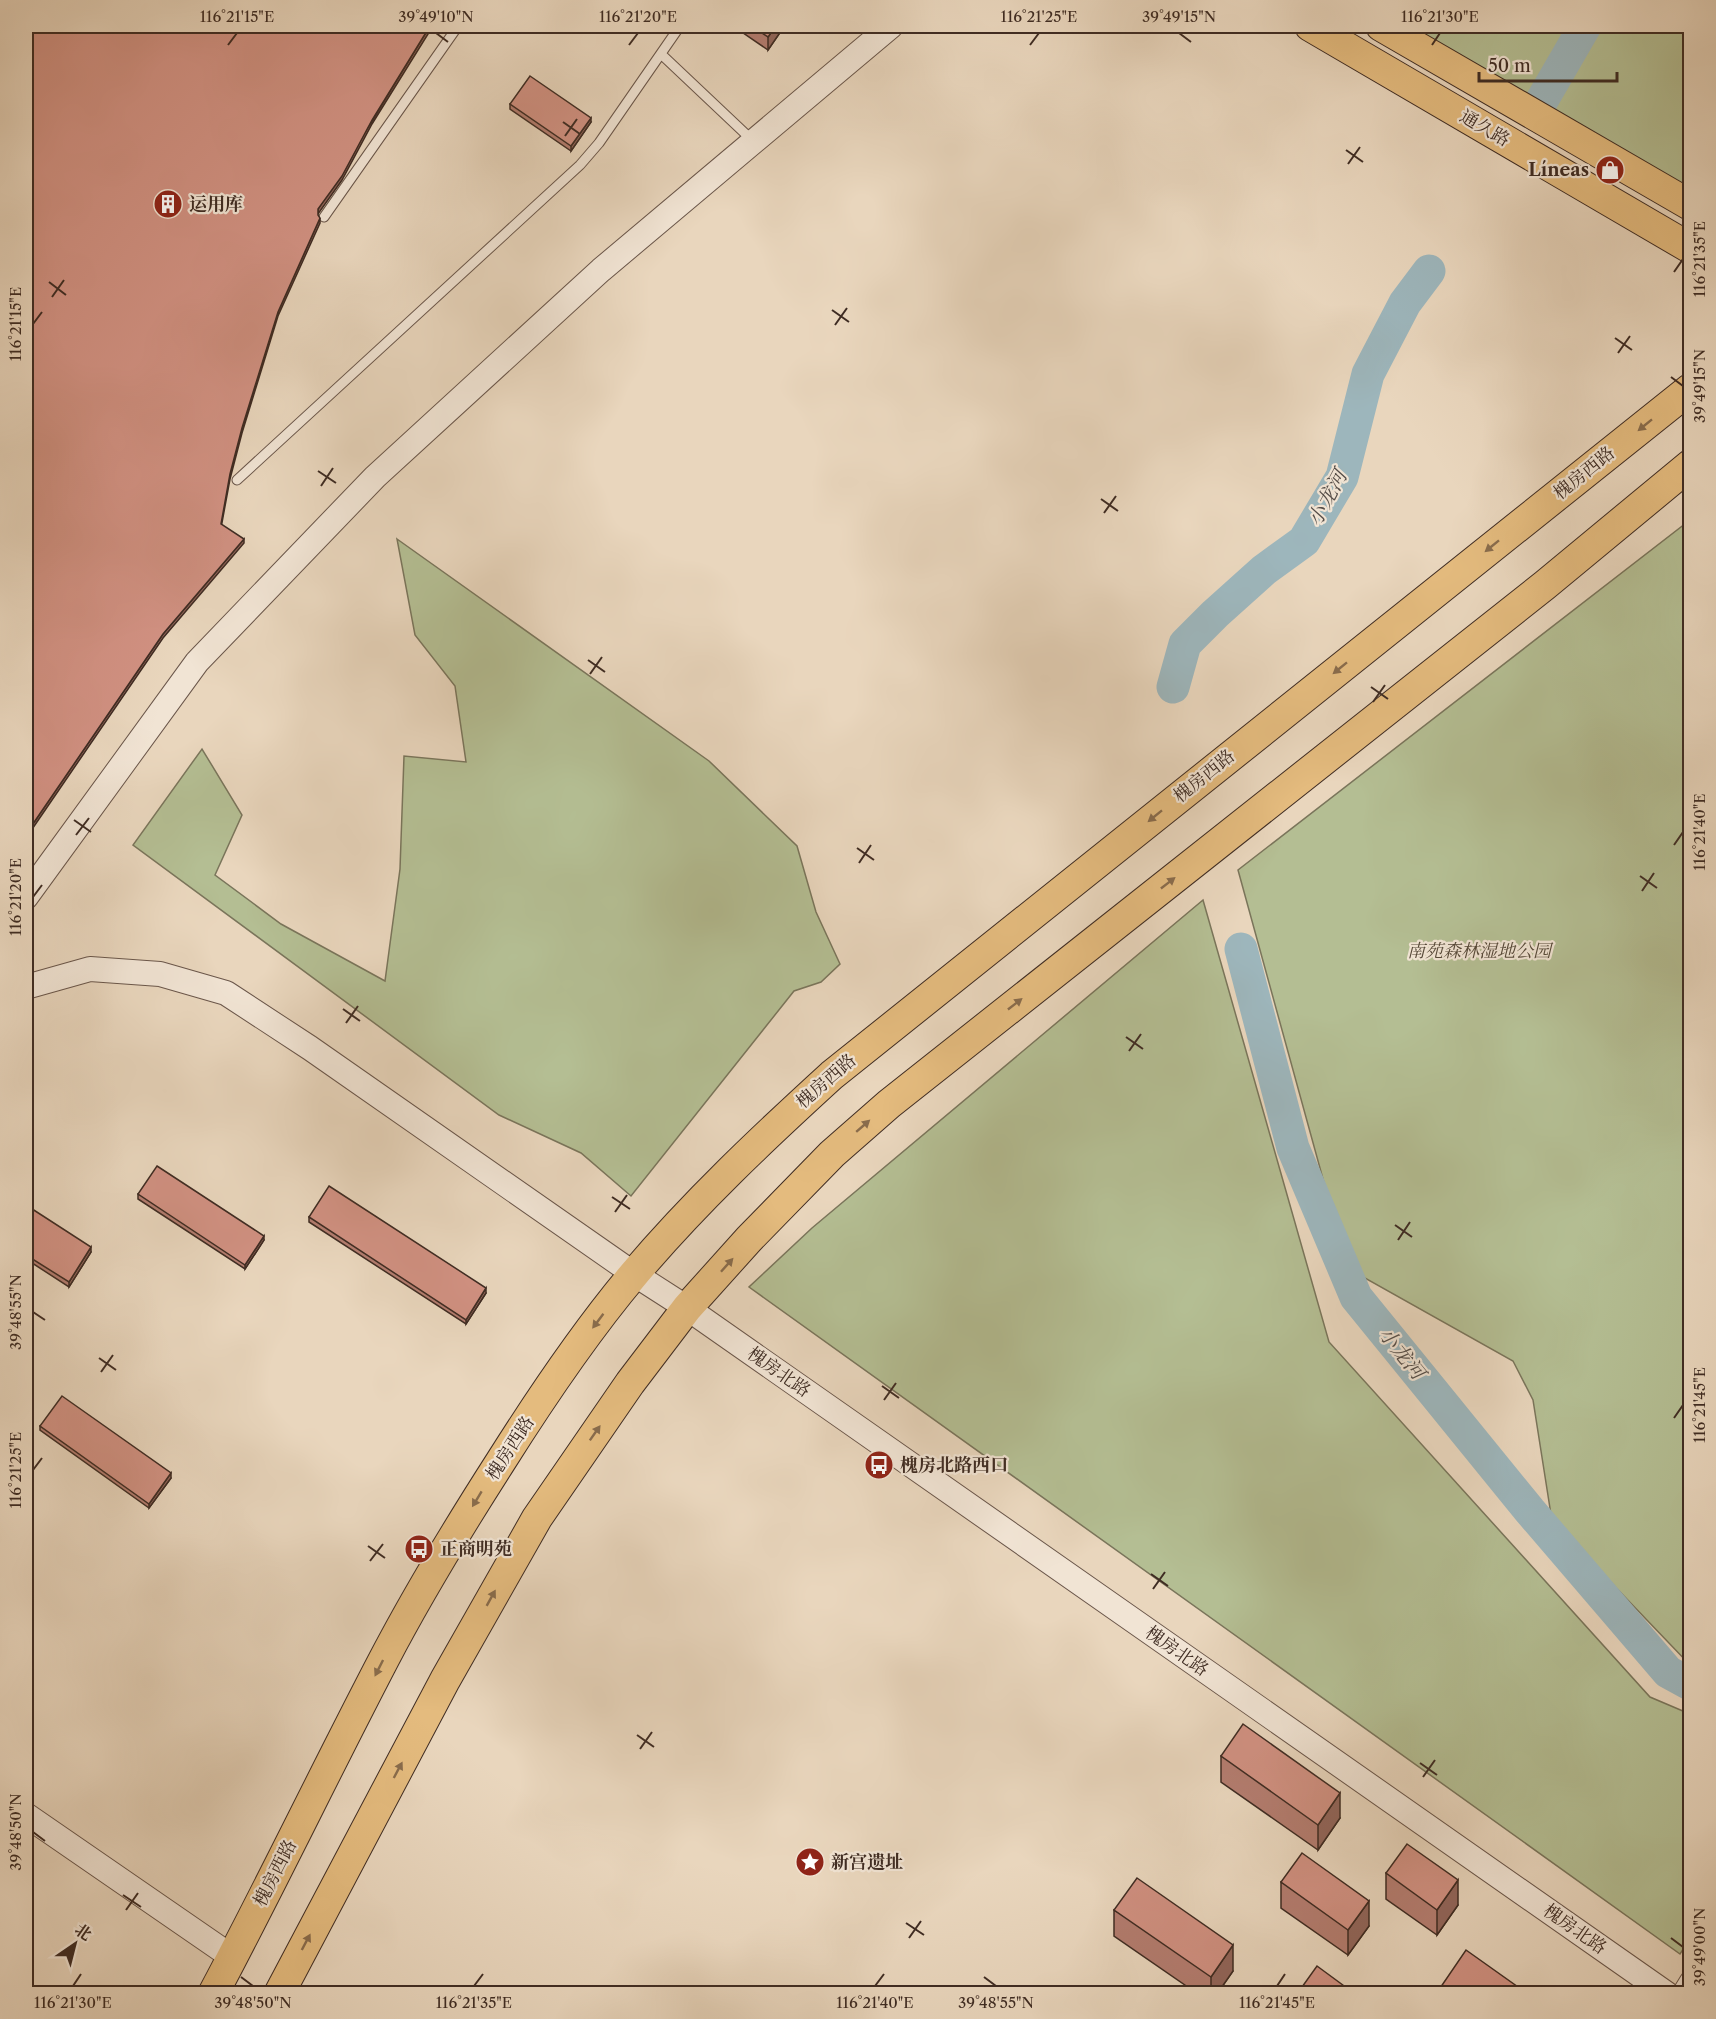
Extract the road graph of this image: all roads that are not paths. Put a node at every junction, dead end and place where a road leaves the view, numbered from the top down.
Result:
1 (458, 26) edge
2 (680, 26) edge
3 (891, 26) edge
4 (1310, 26) edge
5 (1381, 26) edge
6 (661, 54) junction
7 (754, 141) junction
8 (1690, 205) edge
9 (324, 217) dead end
10 (1690, 248) edge
11 (1690, 388) edge
12 (1690, 465) edge
13 (237, 480) dead end
14 (26, 897) edge
15 (26, 987) edge
16 (634, 1274) junction
17 (687, 1308) junction
18 (26, 1815) edge
19 (232, 1957) junction
20 (1690, 1981) edge
21 (1651, 1989) edge
22 (284, 1992) edge
23 (213, 1994) edge
24 (1682, 1994) edge

1 - 9 lane
2 - 6 lane
3 - 7 street
4 - 10 main road, 通久路
5 - 8 main road, 通久路
6 - 7 lane
6 - 13 lane
7 - 14 street
11 -> 16 main road, 槐房西路
17 -> 12 main road
15 - 16 street, 槐房北路
16 - 17 street, 槐房北路
16 -> 19 main road, 槐房西路
17 - 21 street, 槐房北路
22 -> 17 main road
18 - 19 street
19 - 23 main road, 槐房西路
20 - 24 street

